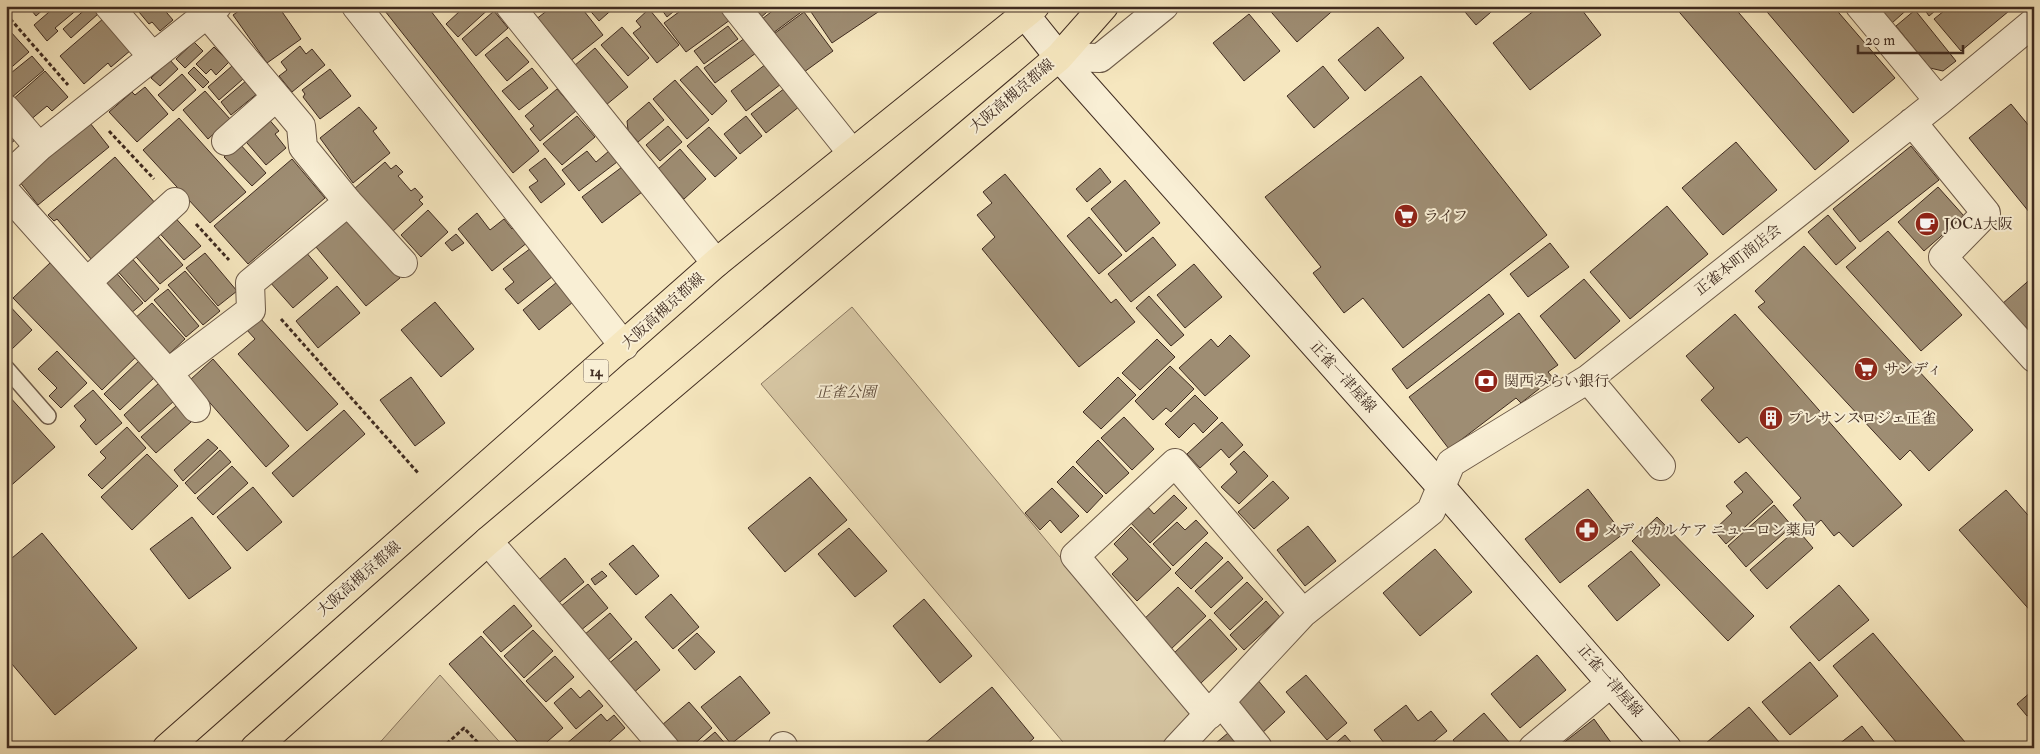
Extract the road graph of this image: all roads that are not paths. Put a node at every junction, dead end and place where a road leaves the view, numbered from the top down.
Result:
1 (109, 6) edge
2 (356, 6) edge
3 (735, 6) edge
4 (1104, 6) edge
5 (1164, 6) edge
6 (1860, 6) edge
7 (1025, 9) edge
8 (212, 10) edge
9 (521, 10) edge
10 (2034, 22) edge
11 (152, 56) junction
12 (1058, 57) junction
13 (275, 98) junction
14 (1939, 101) junction
15 (6, 109) edge
16 (1912, 122) junction
17 (226, 141) dead end
18 (39, 147) junction
19 (852, 154) junction
20 (6, 178) edge
21 (6, 192) edge
22 (175, 202) dead end
23 (348, 202) junction
24 (403, 263) dead end
25 (716, 263) junction
26 (87, 282) junction
27 (624, 346) junction
28 (2034, 358) edge
29 (6, 368) edge
30 (168, 373) junction
31 (1588, 379) junction
32 (196, 408) dead end
33 (48, 416) dead end
34 (1661, 466) dead end
35 (1442, 488) junction
36 (488, 541) junction
37 (1303, 613) junction
38 (1611, 683) junction
39 (1215, 708) junction
40 (166, 745) edge
41 (260, 746) edge
42 (665, 748) edge
43 (1177, 748) edge
44 (1258, 748) edge
45 (1533, 748) edge
46 (1668, 748) edge

1 - 11 street
2 - 27 street
3 - 19 street
4 - 12 main road, 大阪高槻京都線
5 - 12 street
6 - 14 street
7 - 12 street, 正雀一津屋線
7 - 19 main road, 大阪高槻京都線 / 14
8 - 11 street
8 - 13 street
9 - 25 street
10 - 14 street, 正雀本町商店会
11 - 18 street
12 - 35 street, 正雀一津屋線
12 - 36 main road, 大阪高槻京都線
13 - 17 street
13 - 23 street
14 - 16 street, 正雀本町商店会
15 - 18 street
16 - 28 street
16 - 31 street, 正雀本町商店会
18 - 20 street
19 - 25 main road, 大阪高槻京都線 / 14
21 - 26 street
22 - 26 street
23 - 24 street
23 - 30 street
25 - 27 main road, 大阪高槻京都線 / 14
26 - 30 street
27 - 40 main road, 大阪高槻京都線 / 14
29 - 33 lane
30 - 32 street
31 - 34 street
31 - 35 street, 正雀本町商店会
35 - 37 street, 正雀本町商店会
35 - 38 street, 正雀一津屋線
36 - 41 main road, 大阪高槻京都線
36 - 42 street
37 - 39 street, 正雀本町商店会
37 - 39 street
38 - 45 street
38 - 46 street, 正雀一津屋線
39 - 43 street, 正雀本町商店会
39 - 44 street

